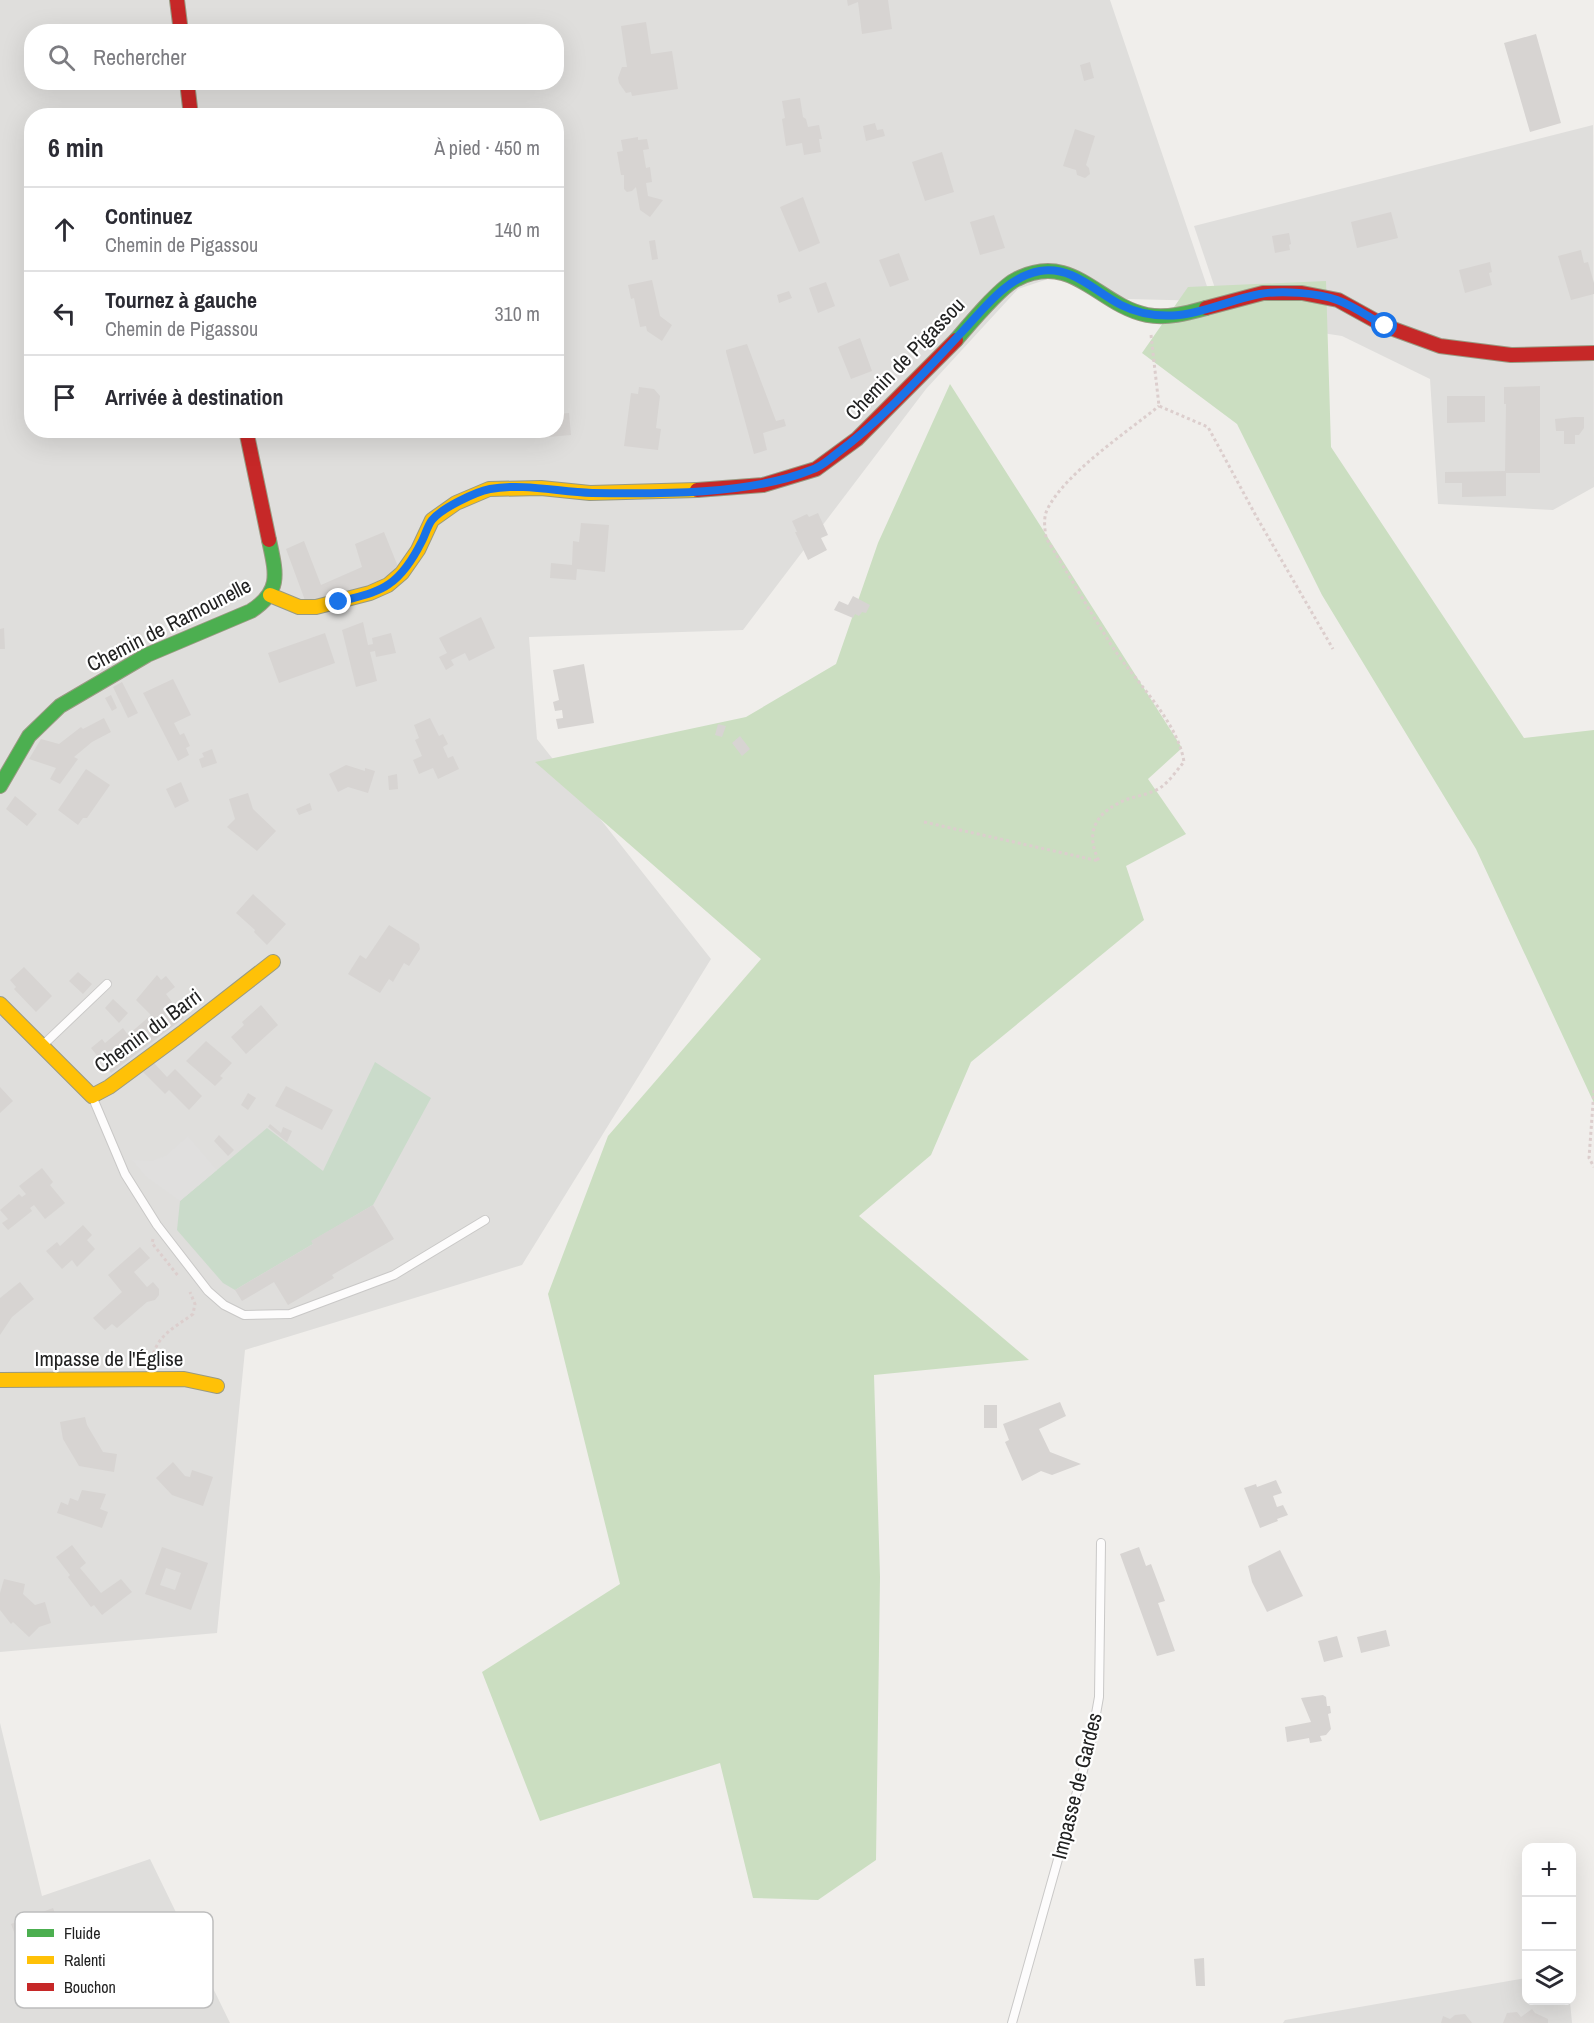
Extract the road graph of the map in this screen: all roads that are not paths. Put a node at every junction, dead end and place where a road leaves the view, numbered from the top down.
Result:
1 (177, 0) edge
2 (180, 24) edge
3 (188, 90) edge
4 (190, 108) edge
5 (1594, 353) edge
6 (248, 438) edge
7 (270, 595) junction
8 (0, 786) edge
9 (273, 962) dead end
10 (107, 984) dead end
11 (0, 1004) edge
12 (41, 1047) junction
13 (92, 1096) junction
14 (485, 1220) dead end
15 (0, 1380) edge
16 (217, 1386) dead end
17 (1101, 1543) dead end
18 (1012, 2023) edge

1 - 2 street
3 - 4 street
5 - 7 street, Chemin de Pigassou
6 - 7 street, Chemin de Ramounelle
7 - 8 street, Chemin de Ramounelle
9 - 13 street, Chemin du Barri
10 - 12 lane
11 - 12 street, Chemin du Barri
12 - 13 street, Chemin du Barri
13 - 14 lane
15 - 16 street, Impasse de l'Église
17 - 18 lane, Impasse de Gardes

